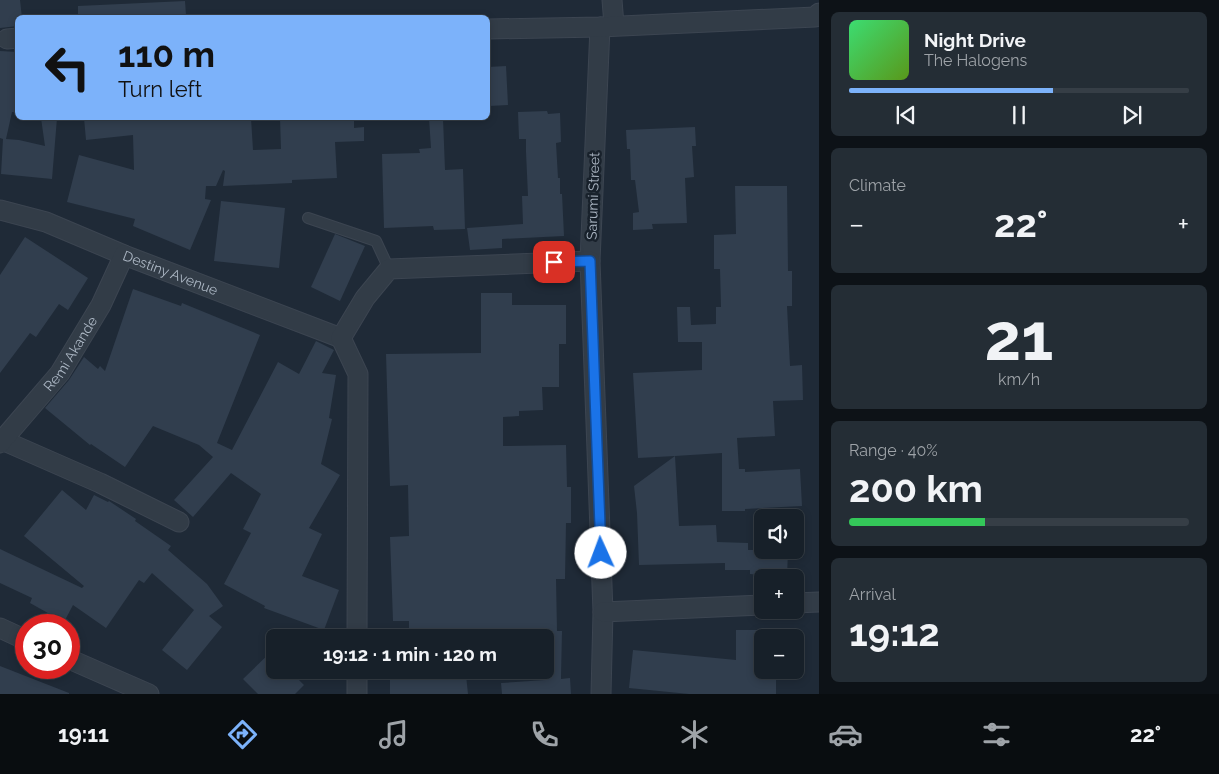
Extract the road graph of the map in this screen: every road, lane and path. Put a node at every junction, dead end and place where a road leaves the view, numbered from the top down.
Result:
1 (612, 0) edge
2 (819, 13) edge
3 (607, 26) junction
4 (490, 29) edge
5 (0, 210) edge
6 (308, 218) dead end
7 (124, 255) junction
8 (590, 261) junction
9 (389, 269) junction
10 (341, 338) junction
11 (1, 441) edge
12 (179, 522) dead end
13 (819, 602) edge
14 (804, 603) edge
15 (754, 605) edge
16 (603, 612) junction
17 (0, 628) edge
18 (357, 629) edge
19 (15, 635) edge
20 (80, 664) edge
21 (357, 679) edge
22 (149, 694) edge
23 (357, 694) edge
24 (601, 694) edge

1 - 3 street, Sarumi Street
2 - 3 street
3 - 4 street
3 - 8 street, Sarumi Street
5 - 7 street, Destiny Avenue
6 - 9 lane
7 - 10 street, Destiny Avenue
7 - 11 street, Remi Akande
8 - 9 street
8 - 16 street, Sarumi Street
9 - 10 street
10 - 18 street
11 - 12 street
13 - 14 street
15 - 16 street
16 - 24 street, Sarumi Street
17 - 19 street
20 - 22 street
21 - 23 street

